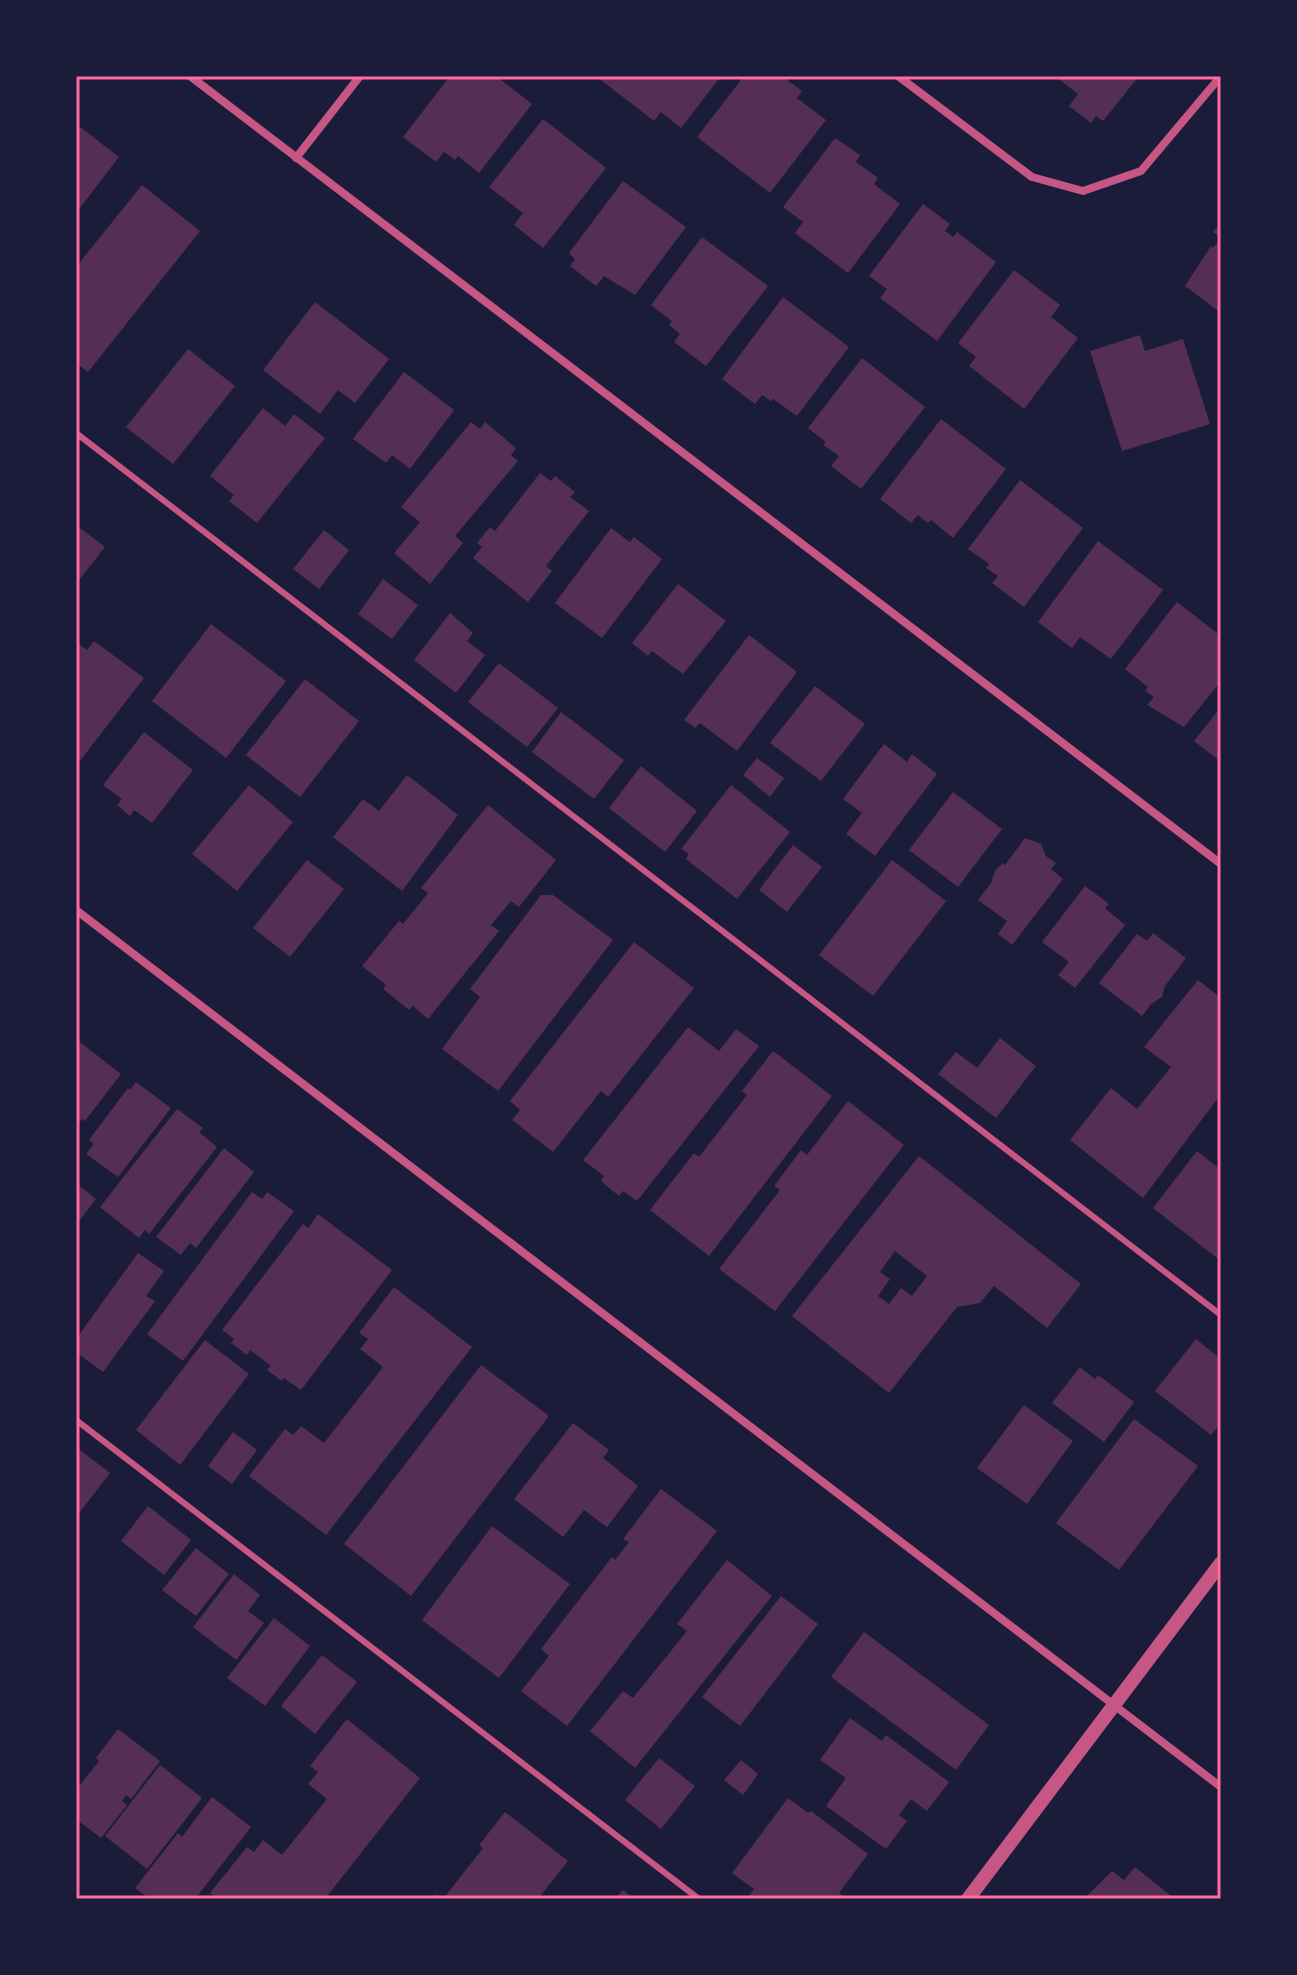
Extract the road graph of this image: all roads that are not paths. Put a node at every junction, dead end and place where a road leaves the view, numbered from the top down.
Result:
1 (190, 76) edge
2 (360, 76) edge
3 (898, 76) edge
4 (1221, 76) edge
5 (296, 158) junction
6 (76, 433) edge
7 (1221, 864) edge
8 (76, 910) edge
9 (1221, 1315) edge
10 (76, 1420) edge
11 (1221, 1563) edge
12 (1113, 1704) junction
13 (1221, 1787) edge
14 (699, 1899) edge
15 (968, 1899) edge

1 - 5 street
2 - 5 street
3 - 4 street
5 - 7 street
6 - 9 lane
8 - 12 street
10 - 14 lane
11 - 12 street
12 - 13 street
12 - 15 street

